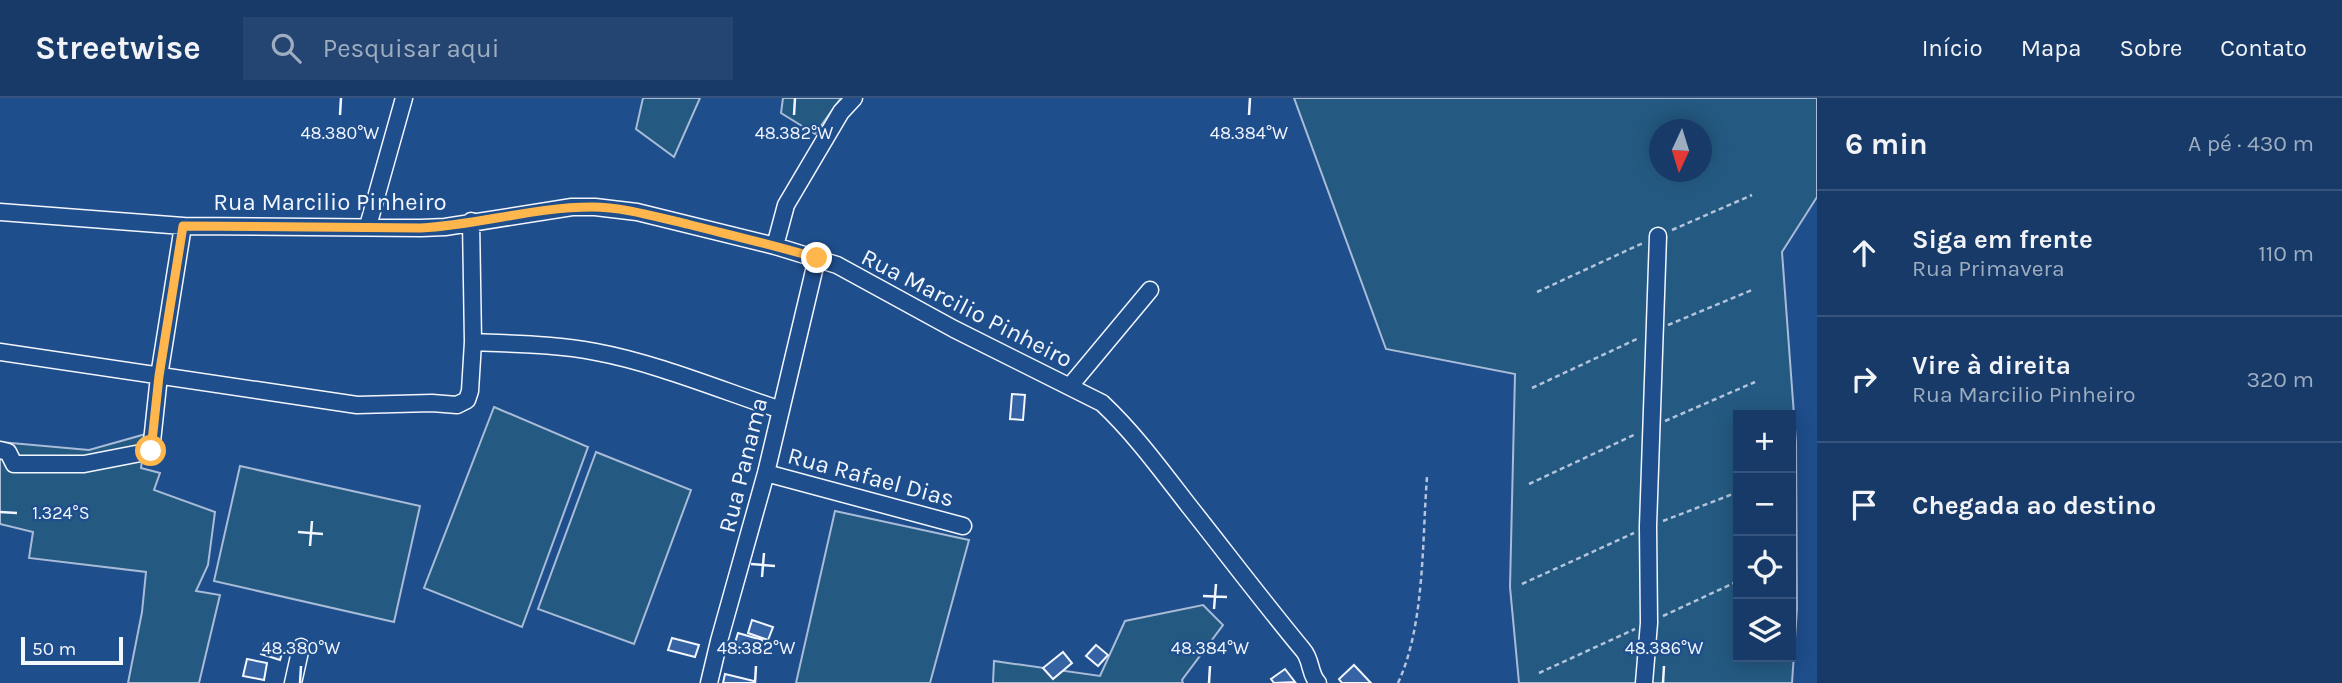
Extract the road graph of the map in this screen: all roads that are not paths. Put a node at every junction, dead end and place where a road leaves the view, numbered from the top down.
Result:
1 (404, 98) edge
2 (855, 98) edge
3 (0, 212) edge
4 (471, 221) junction
5 (183, 226) junction
6 (368, 226) junction
7 (1658, 236) dead end
8 (775, 246) junction
9 (817, 258) junction
10 (1150, 290) dead end
11 (473, 341) junction
12 (0, 352) edge
13 (159, 376) junction
14 (1070, 386) junction
15 (781, 410) junction
16 (0, 450) edge
17 (766, 473) junction
18 (963, 526) dead end
19 (301, 647) dead end
20 (1312, 681) edge
21 (293, 683) edge
22 (709, 683) edge
23 (1644, 683) edge

1 - 6 street
2 - 8 street
3 - 5 street, Rua Marcilio Pinheiro
4 - 6 street, Rua Marcilio Pinheiro
4 - 8 street, Rua Marcilio Pinheiro
4 - 11 street
5 - 6 street, Rua Marcilio Pinheiro
5 - 13 street
7 - 23 street
8 - 9 street, Rua Marcilio Pinheiro
9 - 14 street, Rua Marcilio Pinheiro
9 - 15 street, Rua Panama
10 - 14 street
11 - 13 street
11 - 15 street
12 - 13 street
13 - 16 street
14 - 20 street, Rua Marcilio Pinheiro
15 - 17 street, Rua Panama
17 - 18 street, Rua Rafael Dias
17 - 22 street, Rua Panama
19 - 21 street

